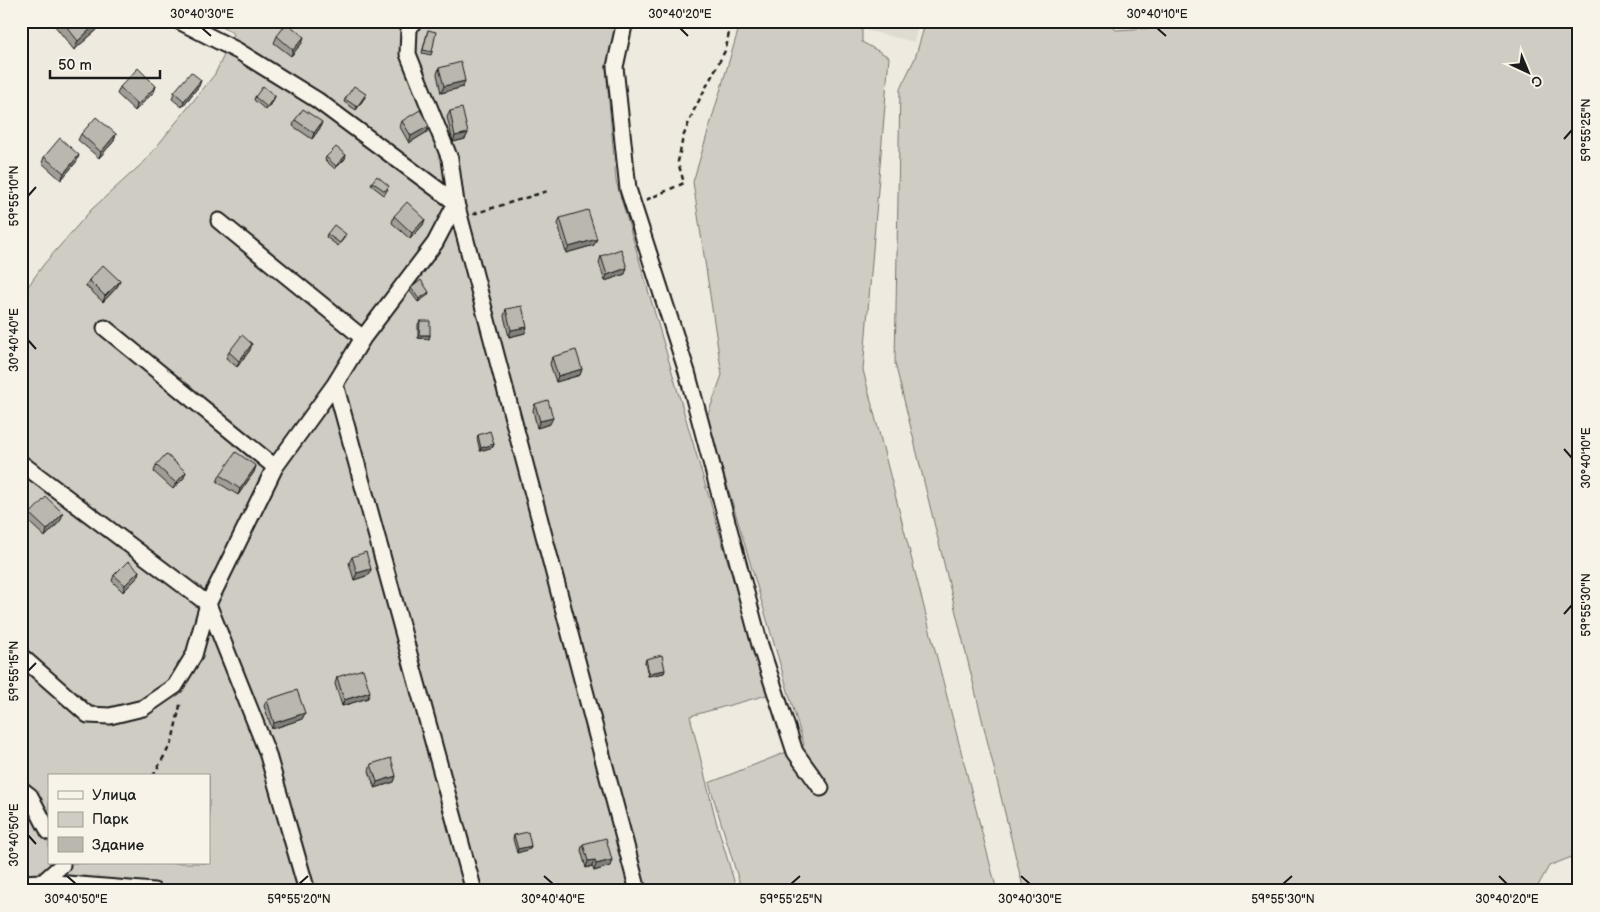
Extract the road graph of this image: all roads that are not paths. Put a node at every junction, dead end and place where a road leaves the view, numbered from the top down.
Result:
1 (180, 21) edge
2 (414, 21) edge
3 (625, 21) edge
4 (458, 210) junction
5 (219, 221) dead end
6 (105, 328) dead end
7 (363, 338) junction
8 (335, 384) junction
9 (21, 463) edge
10 (275, 467) junction
11 (208, 604) junction
12 (21, 656) edge
13 (820, 788) dead end
14 (21, 789) edge
15 (48, 830) edge
16 (62, 864) edge
17 (43, 882) junction
18 (21, 883) edge
19 (154, 891) edge
20 (307, 891) edge
21 (474, 891) edge
22 (638, 891) edge

1 - 4 street
2 - 4 street
3 - 13 street
4 - 7 street
4 - 22 street
5 - 7 street
6 - 10 street
7 - 8 street
8 - 10 street
8 - 21 street
9 - 11 street
10 - 11 street
11 - 12 street
11 - 20 street
14 - 15 street
16 - 17 street
17 - 18 street
17 - 19 street

